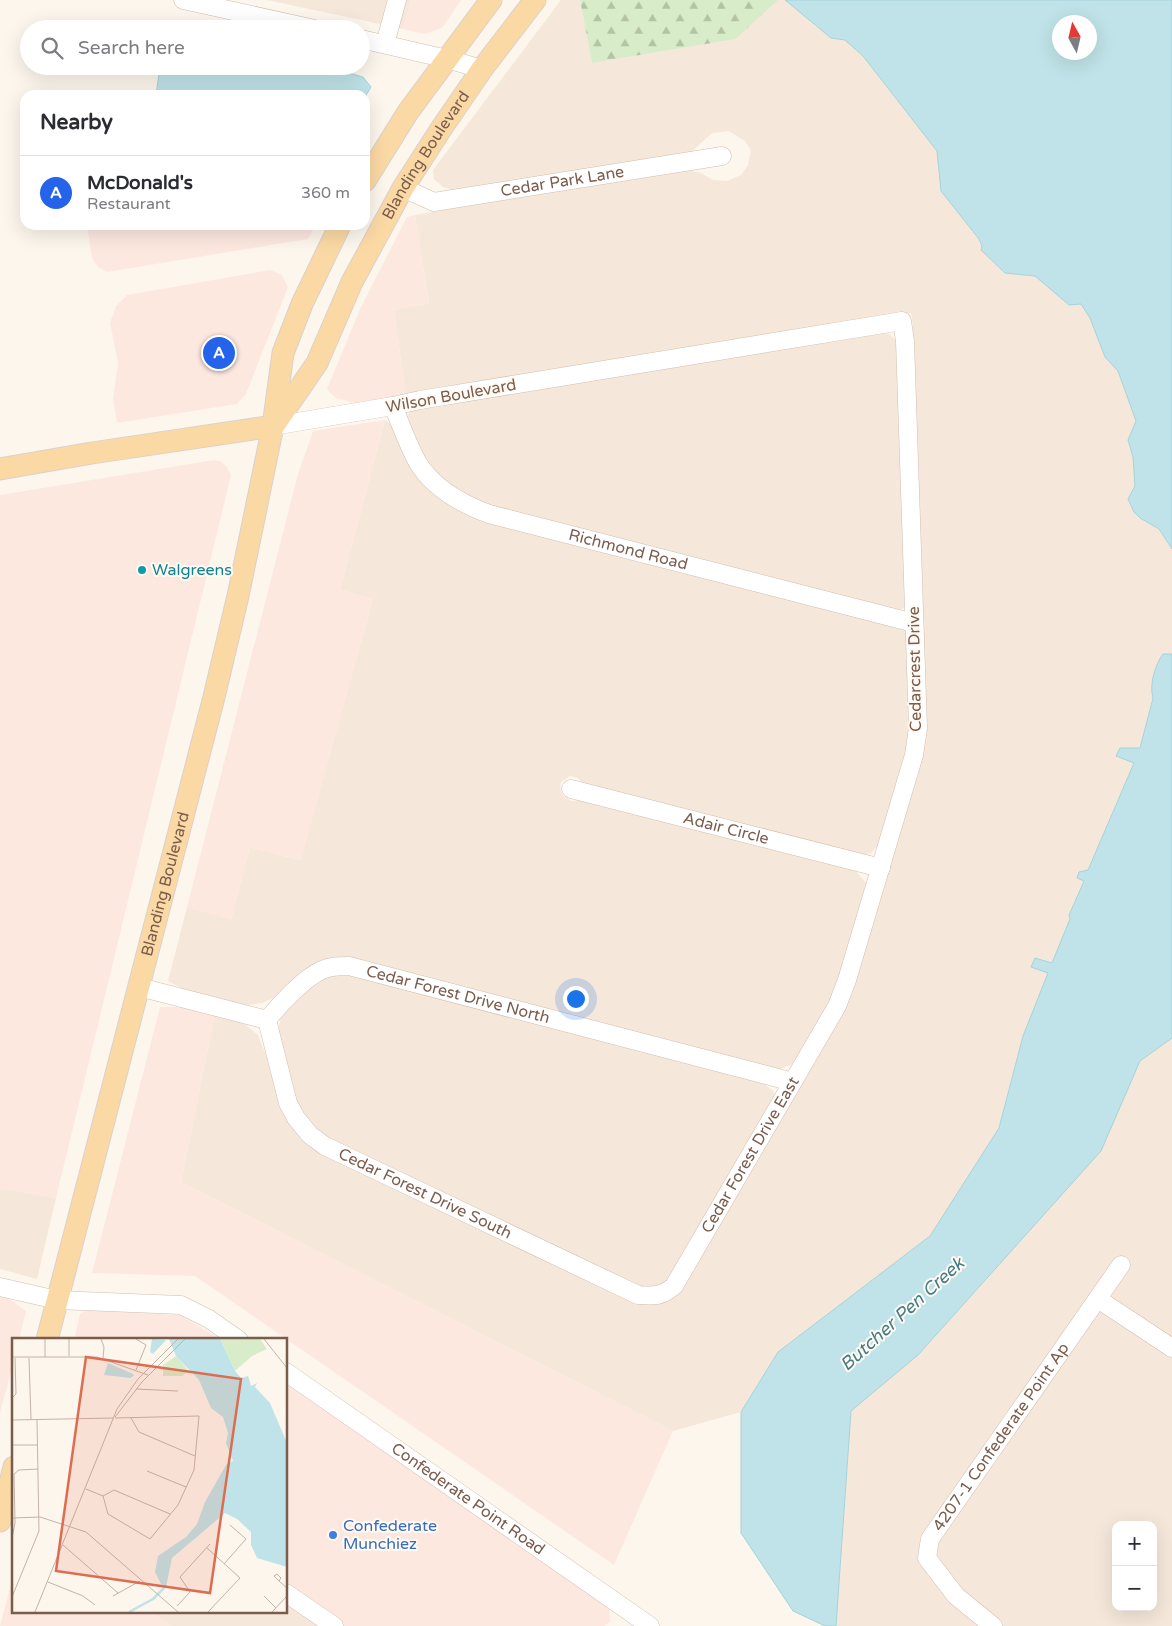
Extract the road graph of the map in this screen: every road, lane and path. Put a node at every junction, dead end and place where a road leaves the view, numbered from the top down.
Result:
1 (183, 0) edge
2 (397, 0) edge
3 (491, 0) edge
4 (535, 0) edge
5 (274, 20) edge
6 (370, 41) edge
7 (386, 44) junction
8 (447, 59) junction
9 (482, 69) junction
10 (722, 156) dead end
11 (370, 173) edge
12 (403, 188) junction
13 (338, 230) edge
14 (902, 321) joint
15 (393, 406) junction
16 (274, 426) junction
17 (0, 469) edge
18 (914, 623) junction
19 (571, 789) dead end
20 (881, 868) junction
21 (140, 987) junction
22 (837, 1006) joint
23 (267, 1020) junction
24 (793, 1082) junction
25 (1121, 1266) dead end
26 (0, 1287) edge
27 (655, 1296) joint
28 (1098, 1299) junction
29 (58, 1300) junction
30 (48, 1338) edge
31 (236, 1338) edge
32 (1172, 1348) edge
33 (288, 1373) edge
34 (12, 1475) edge
35 (0, 1521) edge
36 (288, 1594) edge
37 (636, 1623) edge
38 (334, 1626) edge
39 (993, 1626) edge

1 - 5 street
2 - 7 street
3 - 8 main road
4 - 9 main road, Blanding Boulevard
6 - 7 street
7 - 8 street
8 - 9 street
8 - 11 main road
9 - 12 main road, Blanding Boulevard
10 - 12 street, Cedar Park Lane
12 - 16 main road, Blanding Boulevard
13 - 16 main road, Blanding Boulevard
14 - 15 street, Wilson Boulevard
14 - 18 street, Cedarcrest Drive
15 - 16 street, Wilson Boulevard
15 - 18 street, Richmond Road
16 - 17 main road, Wilson Boulevard
16 - 21 main road, Blanding Boulevard
18 - 20 street, Cedarcrest Drive
19 - 20 street, Adair Circle
20 - 22 street, Cedarcrest Drive
21 - 23 street
21 - 29 main road, Blanding Boulevard
22 - 24 street, Cedar Forest Drive East
23 - 24 street, Cedar Forest Drive North
23 - 27 street, Cedar Forest Drive South
24 - 27 street, Cedar Forest Drive East
25 - 28 street, 4207-1 Confederate Point Ap
26 - 29 street
28 - 32 street
28 - 39 street, 4207-1 Confederate Point Ap
29 - 30 main road, Blanding Boulevard
29 - 31 street
33 - 37 street, Confederate Point Road
34 - 35 main road
36 - 38 street

